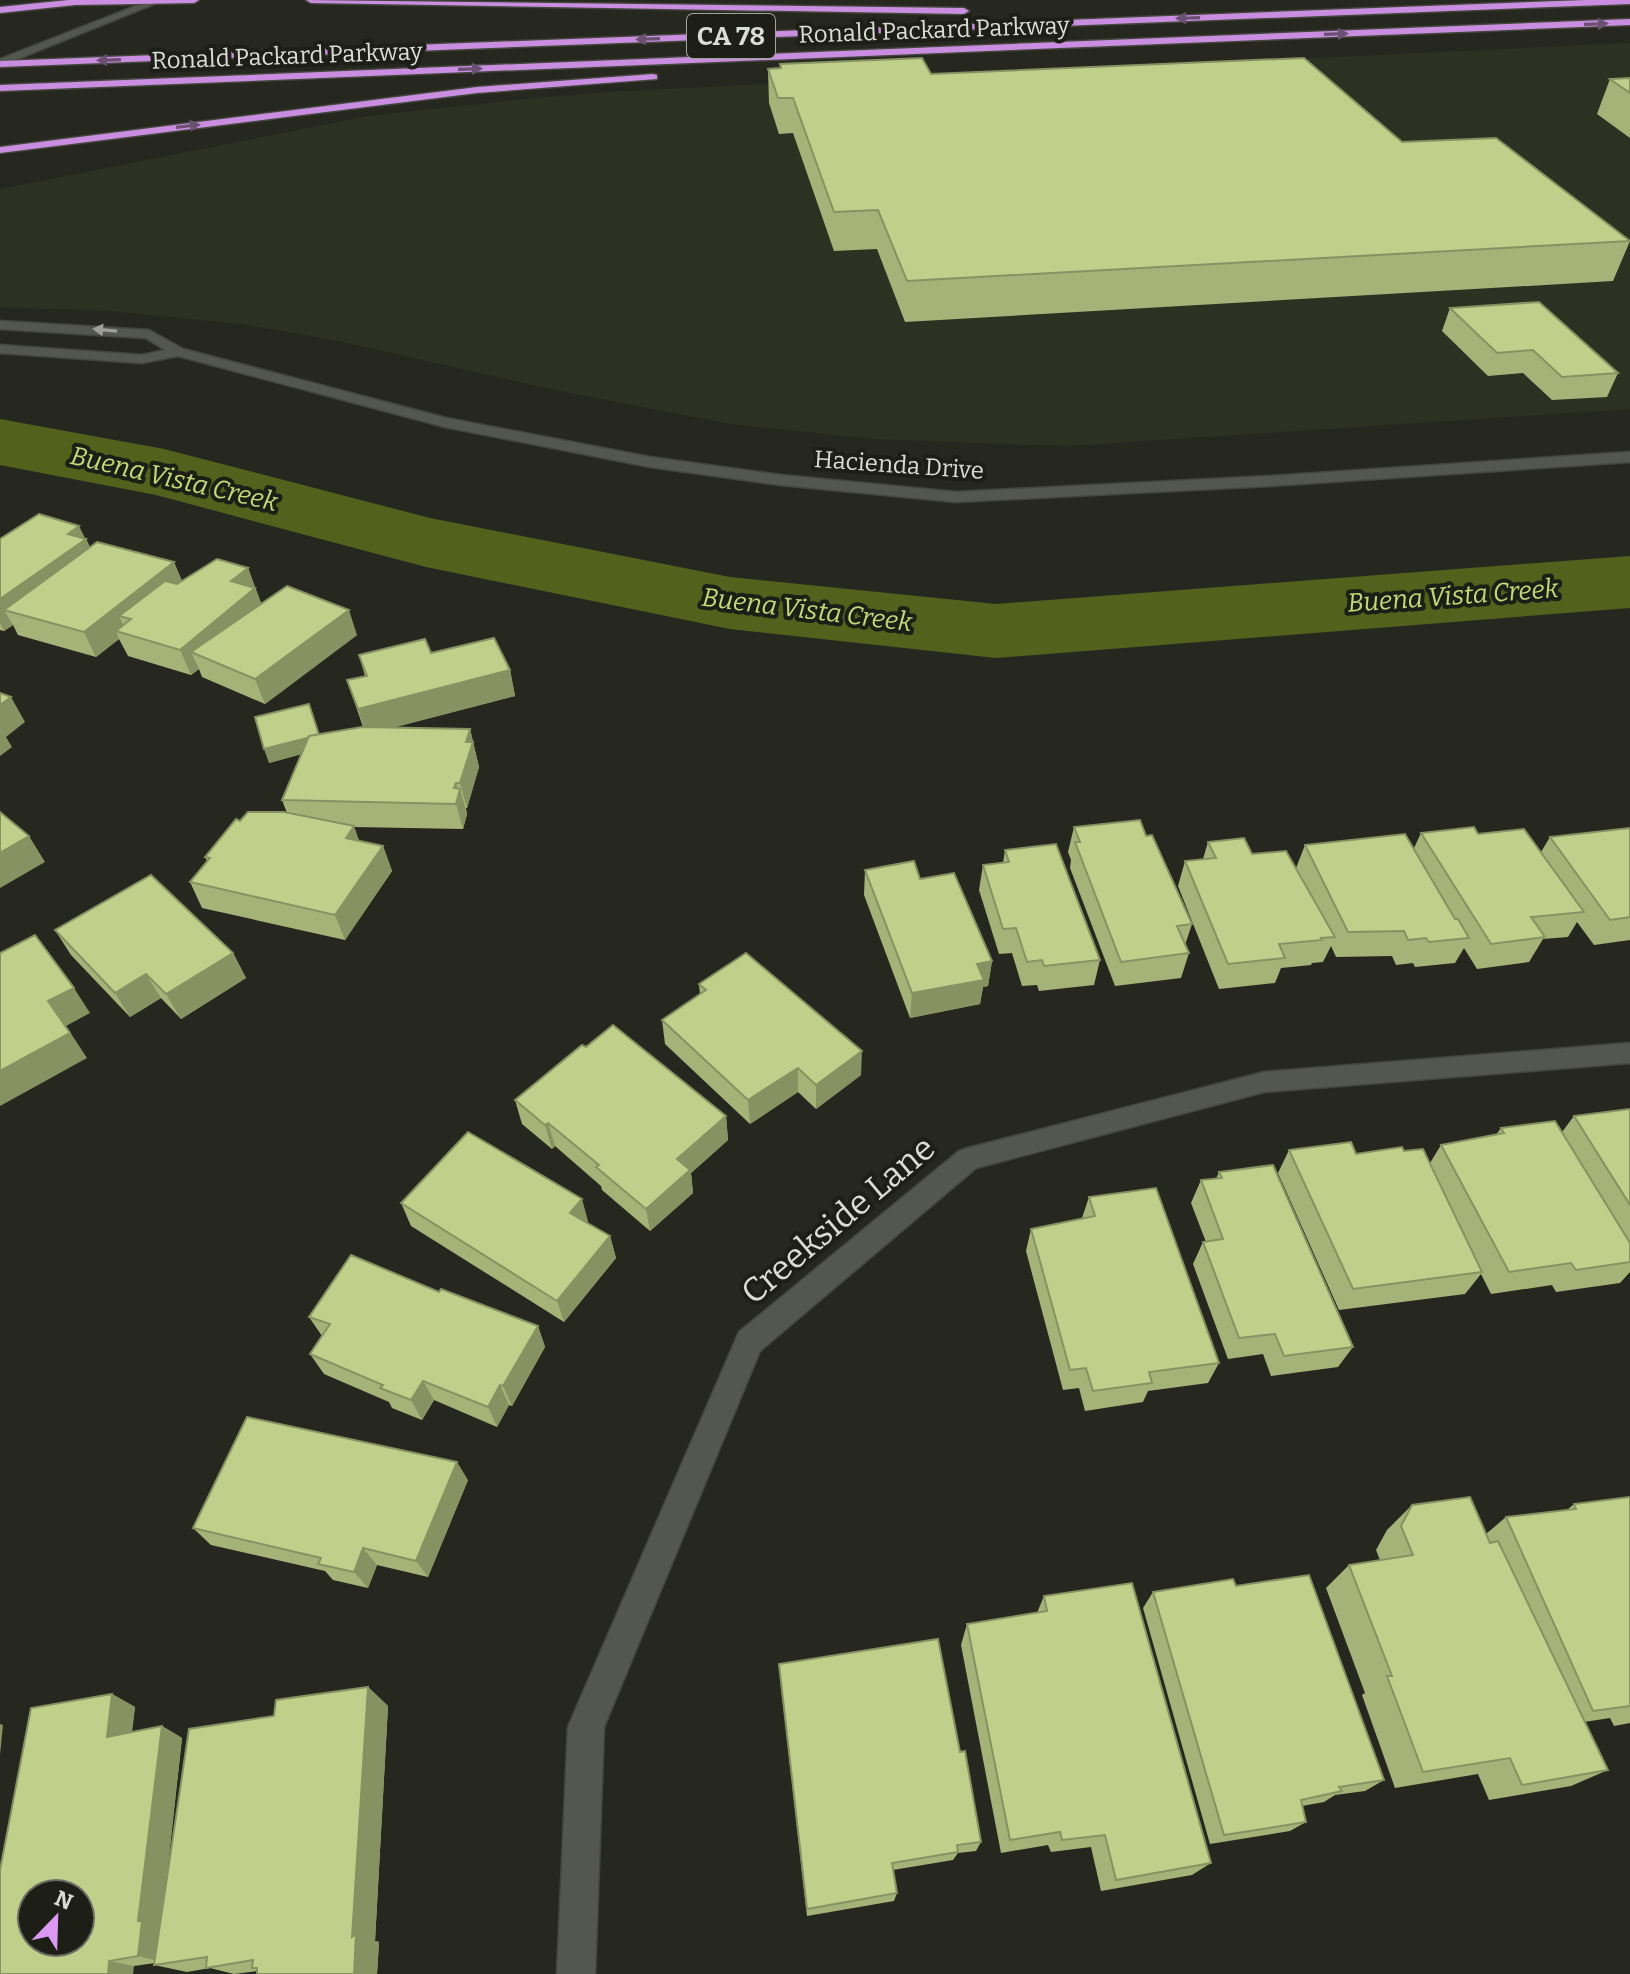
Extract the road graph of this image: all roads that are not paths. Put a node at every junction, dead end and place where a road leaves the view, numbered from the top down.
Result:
1 (158, 0) edge
2 (194, 0) edge
3 (311, 0) edge
4 (1630, 1) edge
5 (1164, 7) dead end
6 (1462, 8) junction
7 (0, 10) edge
8 (972, 11) dead end
9 (1630, 22) edge
10 (1258, 37) junction
11 (0, 64) edge
12 (787, 68) edge
13 (662, 77) dead end
14 (0, 88) edge
15 (0, 150) edge
16 (0, 325) edge
17 (0, 349) edge
18 (178, 352) junction
19 (1630, 457) edge
20 (1630, 1053) edge
21 (576, 1974) edge

1 - 2 highway
1 - 7 highway
1 - 11 main road
3 - 8 highway
4 - 6 highway, Ronald Packard Parkway / CA 78
5 - 6 highway
6 -> 11 highway, Ronald Packard Parkway / CA 78
10 -> 9 highway, Ronald Packard Parkway / CA 78
10 - 12 highway
14 -> 10 highway, Ronald Packard Parkway / CA 78
15 -> 13 highway
18 -> 16 main road, Hacienda Drive
17 - 18 main road, Hacienda Drive
18 - 19 main road, Hacienda Drive
20 - 21 main road, Creekside Lane

